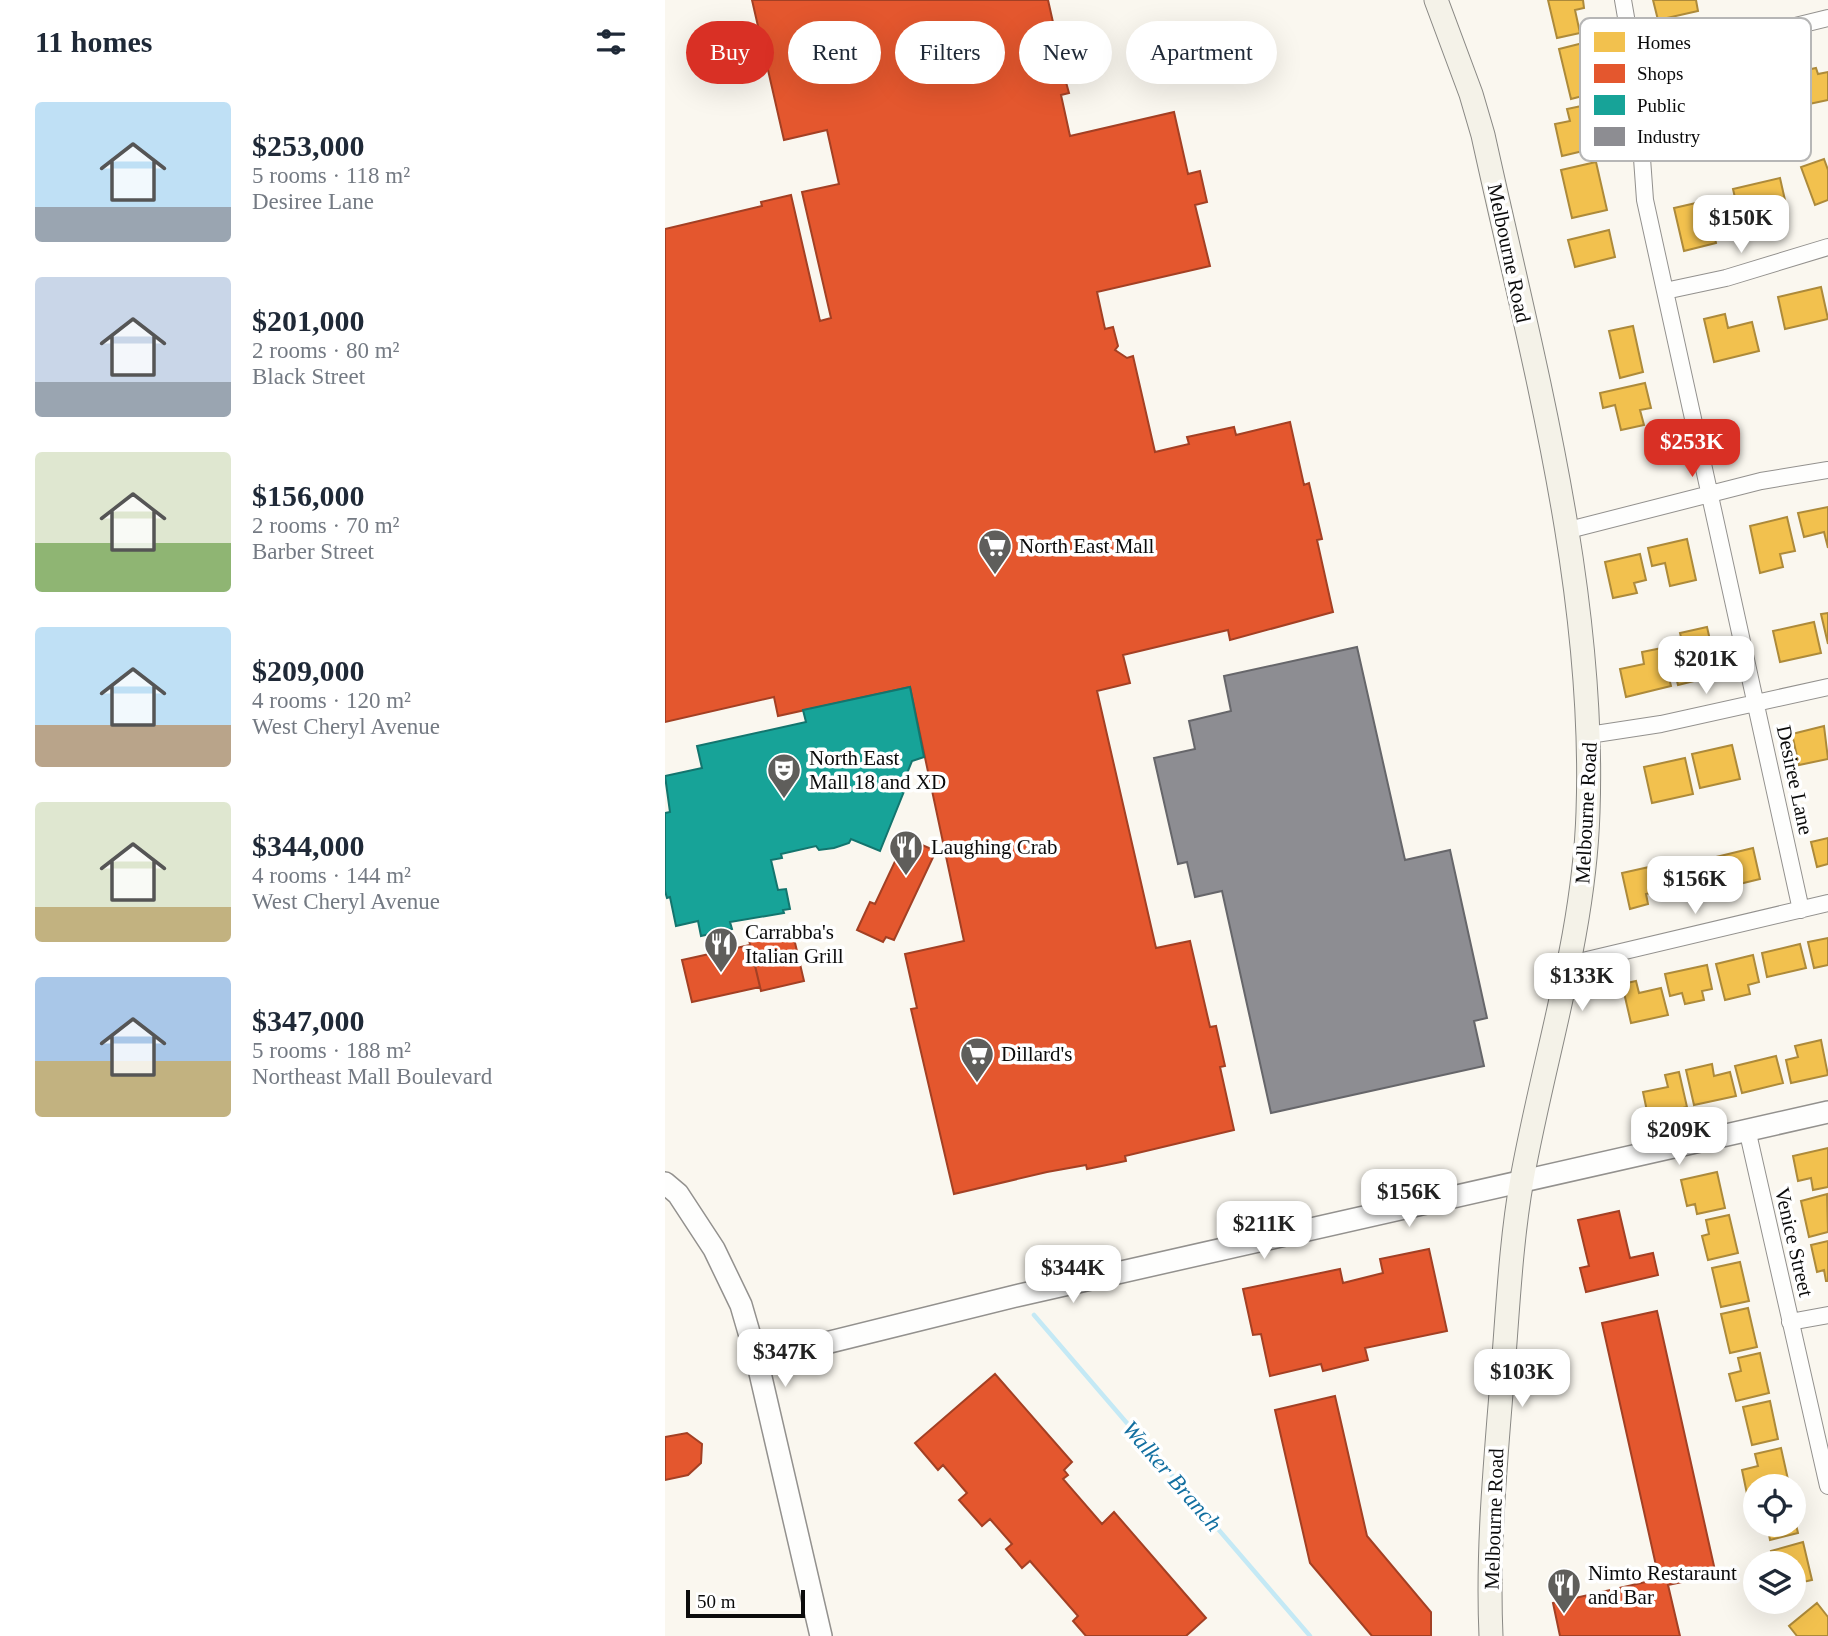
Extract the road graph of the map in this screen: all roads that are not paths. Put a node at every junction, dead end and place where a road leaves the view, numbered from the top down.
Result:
1 (1436, 0) edge
2 (1623, 0) edge
3 (1626, 18) edge
4 (1828, 18) edge
5 (1811, 22) edge
6 (1640, 161) edge
7 (1828, 247) edge
8 (1665, 291) junction
9 (1828, 470) edge
10 (1710, 494) junction
11 (1565, 531) junction
12 (1828, 687) edge
13 (1757, 703) junction
14 (1589, 735) junction
15 (1828, 904) edge
16 (1801, 910) junction
17 (1570, 964) junction
18 (1828, 1112) edge
19 (1747, 1129) junction
20 (1522, 1181) junction
21 (665, 1183) edge
22 (1828, 1315) edge
23 (1790, 1322) junction
24 (757, 1360) junction
25 (1828, 1486) edge
26 (821, 1636) edge
27 (1491, 1636) edge

1 - 11 main road, Melbourne Road
2 - 3 street, Desiree Lane
4 - 5 street
6 - 8 street, Desiree Lane
7 - 8 street
8 - 10 street, Desiree Lane
9 - 10 street
10 - 11 street
10 - 13 street, Desiree Lane
11 - 14 main road, Melbourne Road
12 - 13 street
13 - 14 street
13 - 16 street, Desiree Lane
14 - 17 main road, Melbourne Road
15 - 16 street
16 - 17 street
17 - 20 main road, Melbourne Road
18 - 19 street
19 - 20 street
19 - 23 street, Venice Street
20 - 24 street
20 - 27 main road, Melbourne Road
21 - 24 street
22 - 23 street
23 - 25 street, Venice Street
24 - 26 street

